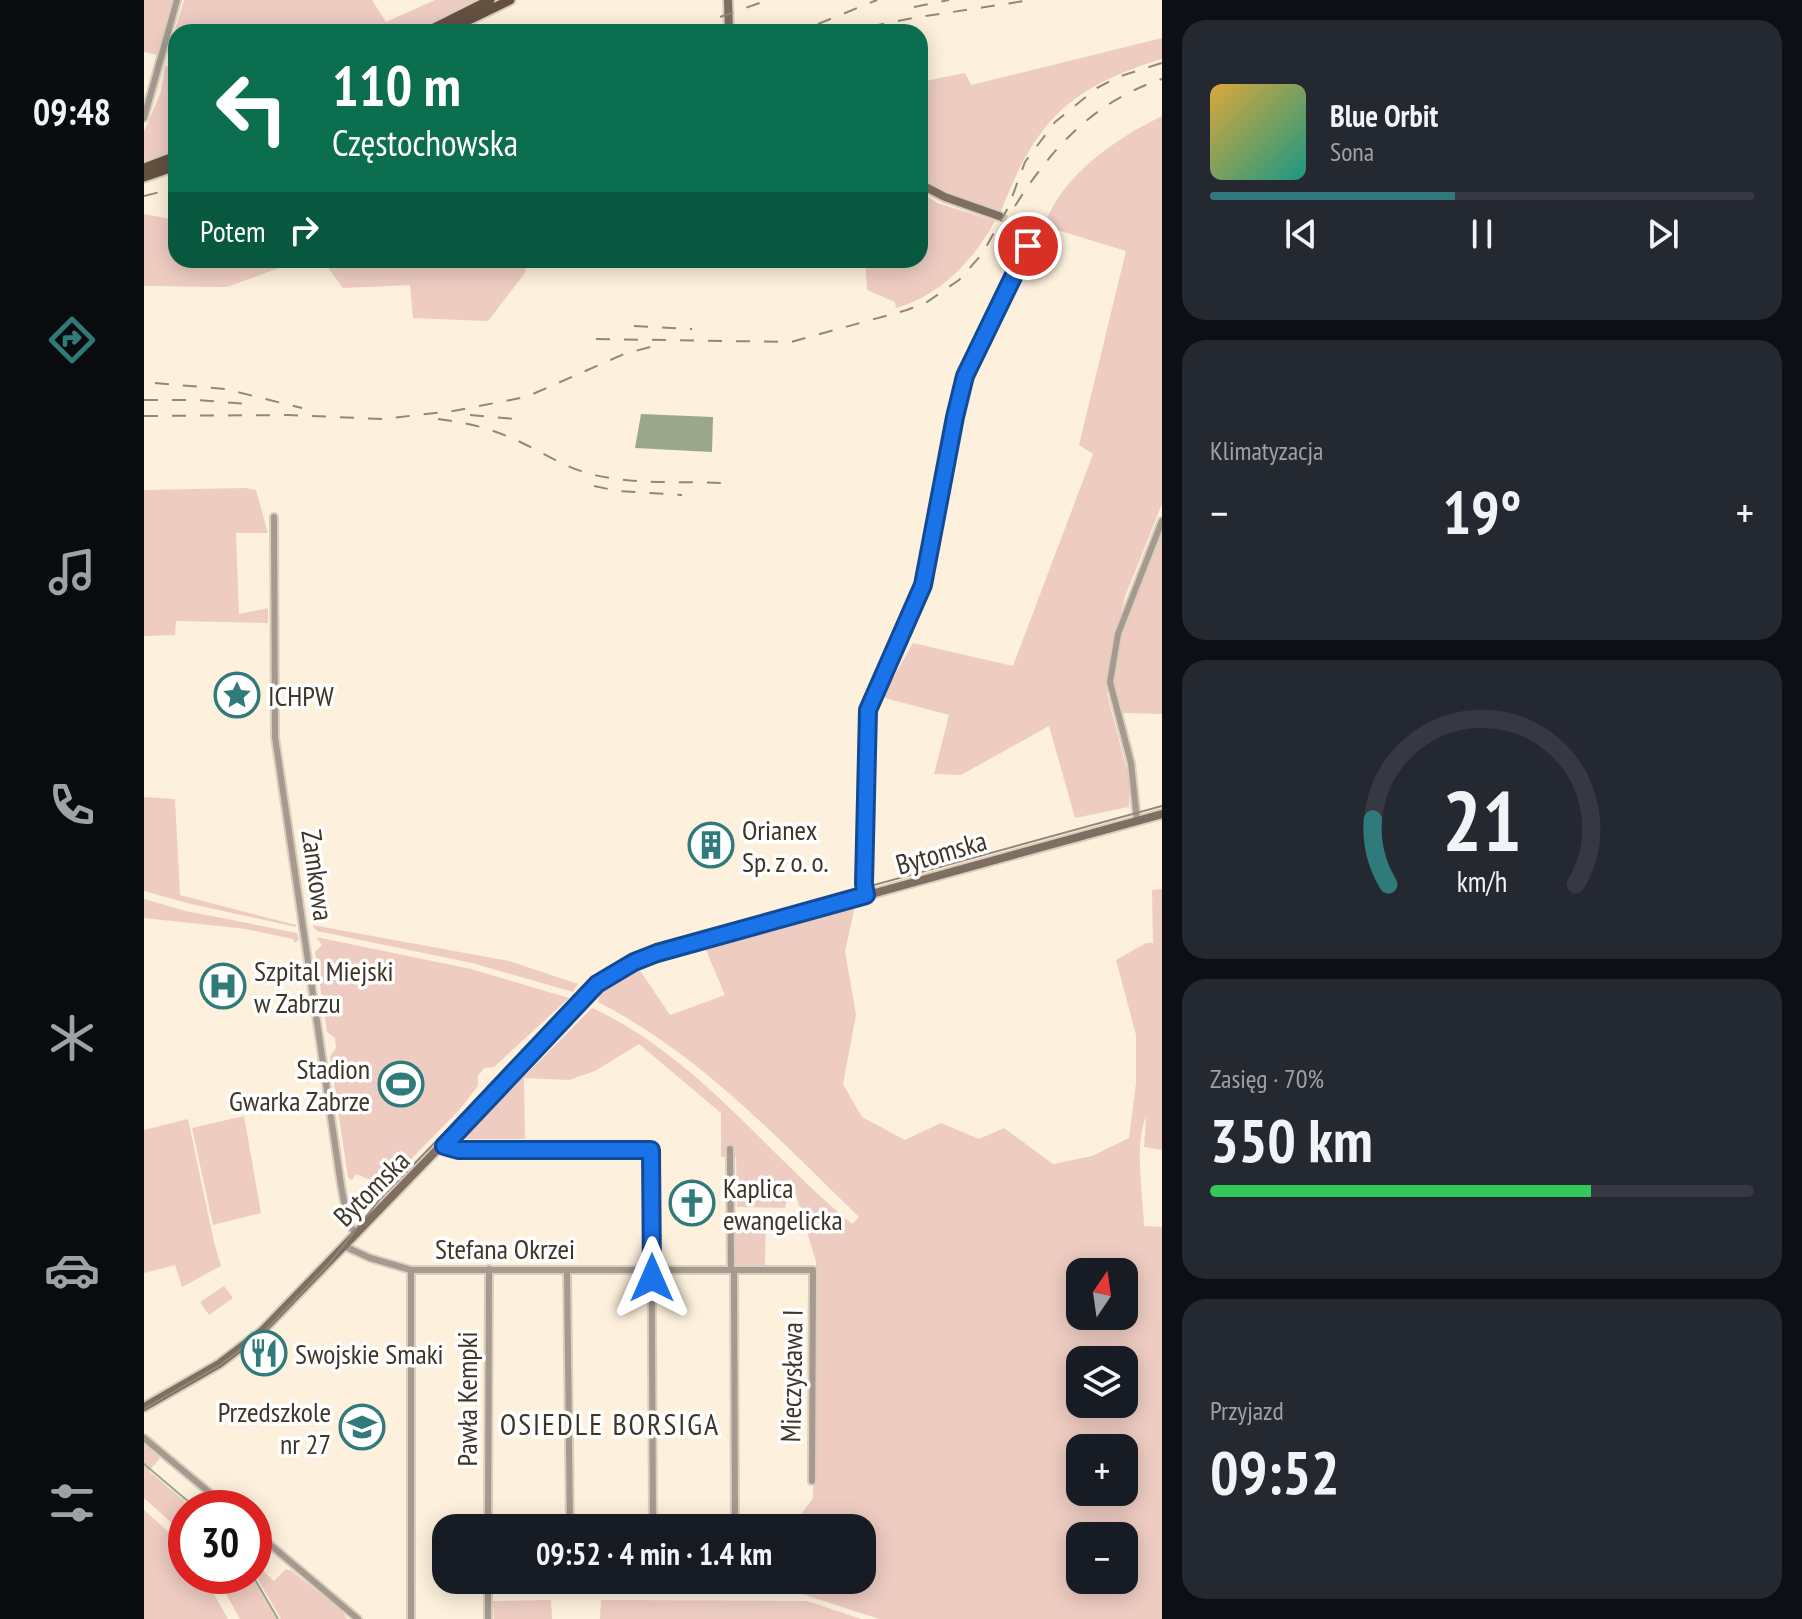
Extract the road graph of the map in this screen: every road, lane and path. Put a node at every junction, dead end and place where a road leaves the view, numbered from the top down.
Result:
1 (177, 0) edge
2 (490, 0) edge
3 (510, 0) edge
4 (728, 0) edge
5 (170, 24) edge
6 (442, 24) edge
7 (460, 24) edge
8 (729, 24) edge
9 (168, 32) edge
10 (144, 118) edge
11 (168, 159) edge
12 (144, 168) edge
13 (168, 169) edge
14 (144, 177) edge
15 (928, 188) edge
16 (999, 216) tunnel mouth
17 (1020, 226) dead end
18 (274, 517) dead end
19 (1162, 521) edge
20 (1162, 814) edge
21 (1137, 820) junction
22 (866, 895) junction
23 (444, 1146) junction
24 (730, 1149) dead end
25 (356, 1234) junction
26 (344, 1246) junction
27 (652, 1268) junction
28 (489, 1269) junction
29 (411, 1270) junction
30 (567, 1270) junction
31 (732, 1270) junction
32 (813, 1270) joint
33 (144, 1407) edge
34 (144, 1438) edge
35 (812, 1481) dead end
36 (206, 1490) edge
37 (488, 1514) edge
38 (570, 1514) edge
39 (653, 1514) edge
40 (735, 1514) edge
41 (272, 1546) edge
42 (488, 1594) edge
43 (358, 1619) edge
44 (411, 1619) edge
45 (488, 1619) edge

1 - 5 street
2 - 6 main road
3 - 7 main road
4 - 8 street
9 - 10 street
11 - 12 main road
13 - 14 main road
15 - 16 street
17 - 22 street
18 - 25 street, Zamkowa
19 - 21 street
20 - 21 street, Bytomska
21 - 22 street, Bytomska
22 - 23 street, Bytomska
23 - 25 street, Bytomska
23 - 27 street
24 - 31 street
25 - 26 street, Bytomska
26 - 29 street, Stefana Okrzei
26 - 33 street, Bytomska
27 - 30 street, Stefana Okrzei
27 - 31 street, Stefana Okrzei
27 - 39 street
28 - 29 street, Stefana Okrzei
28 - 30 street, Stefana Okrzei
28 - 37 street, Pawła Kempki
29 - 44 street
30 - 38 street
31 - 32 street, Stefana Okrzei
31 - 40 street
32 - 35 street, Mieczysława I
34 - 36 street
41 - 43 street
42 - 45 street

